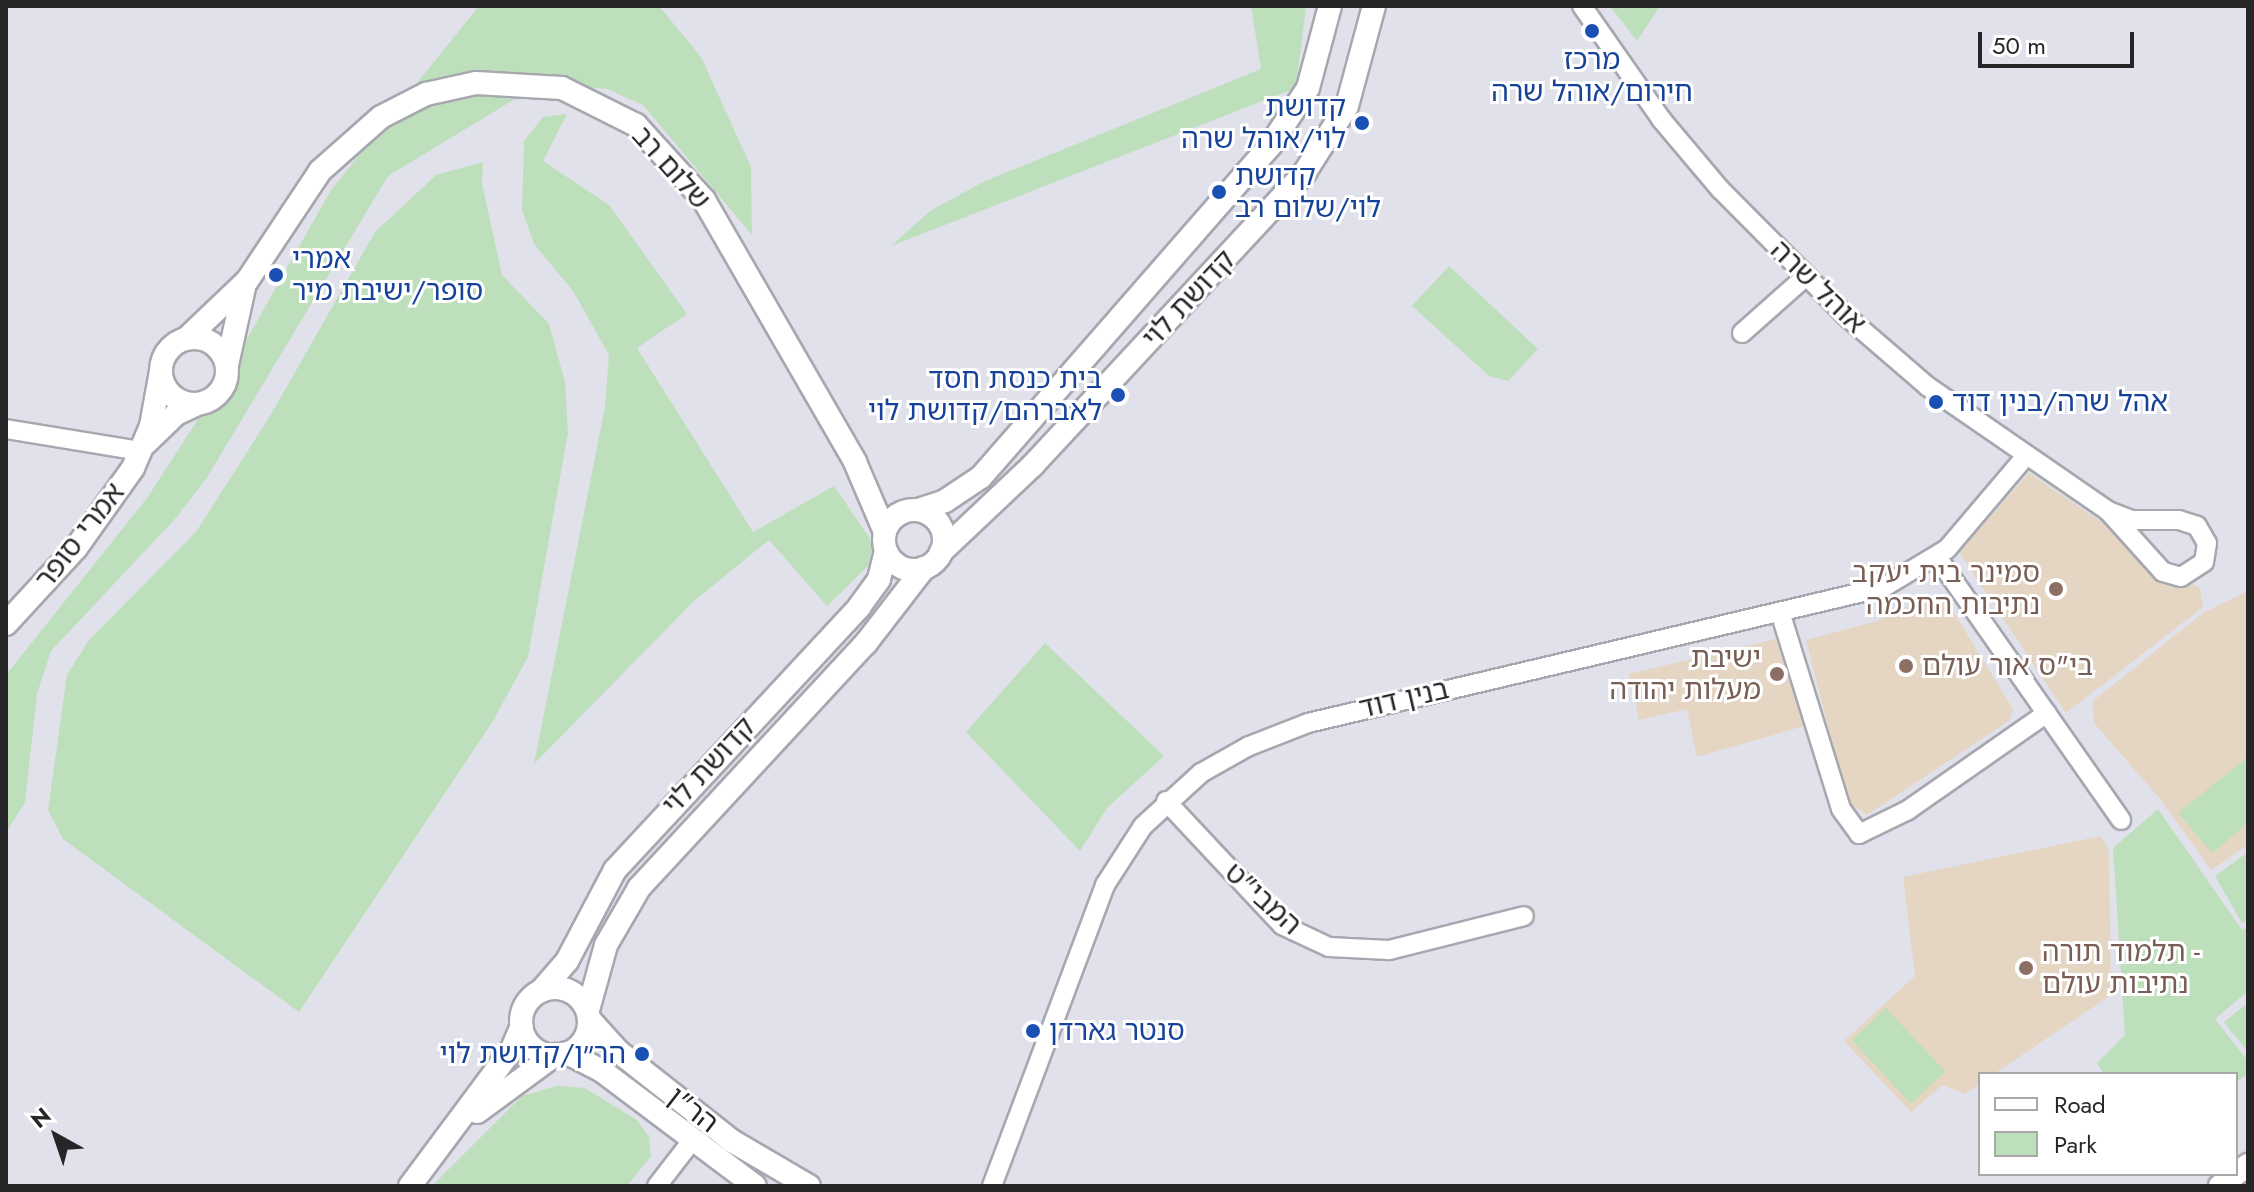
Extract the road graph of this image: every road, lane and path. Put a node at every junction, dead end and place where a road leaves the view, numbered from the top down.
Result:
1 (1330, 6) edge
2 (1374, 6) edge
3 (1582, 6) edge
4 (1805, 277) junction
5 (247, 281) junction
6 (1742, 333) dead end
7 (186, 339) junction
8 (227, 365) junction
9 (161, 371) junction
10 (197, 404) junction
11 (6, 429) edge
12 (144, 447) junction
13 (2025, 457) junction
14 (855, 462) junction
15 (913, 510) junction
16 (2108, 511) junction
17 (886, 541) junction
18 (941, 552) junction
19 (1937, 557) junction
20 (924, 568) junction
21 (1781, 615) junction
22 (6, 624) edge
23 (2047, 713) junction
24 (1166, 801) junction
25 (2121, 820) dead end
26 (1524, 916) dead end
27 (541, 991) junction
28 (588, 1015) junction
29 (522, 1026) junction
30 (561, 1054) junction
31 (691, 1142) junction
32 (425, 1163) junction
33 (410, 1186) edge
34 (657, 1186) edge
35 (755, 1186) edge
36 (809, 1186) edge
37 (992, 1186) edge

1 - 15 street, קדושת לוי
2 - 18 street, קדושת לוי
3 - 4 street, אוהל שרה
4 - 6 street
4 - 13 street, אוהל שרה
5 - 7 street, שלום רב
5 - 8 street, שלום רב
5 - 14 street, שלום רב
7 - 8 street
7 - 9 street
8 - 10 street
9 - 10 street
9 - 12 street
10 - 12 street
11 - 12 street
12 - 22 street, אמרי סופר
13 - 16 street, אוהל שרה
13 - 19 street, בנין דוד
14 - 15 street, שלום רב
14 - 17 street, שלום רב
15 - 17 street
15 - 18 street
16 - 16 street, אוהל שרה
17 - 20 street
17 - 27 street, קדושת לוי
18 - 20 street
19 - 21 street, בנין דוד
19 - 23 street
20 - 28 street, קדושת לוי
21 - 23 street
21 - 24 street, בנין דוד
23 - 25 street
24 - 26 street, המבי"ט
24 - 37 street, בנין דוד
27 - 28 street
27 - 29 street
28 - 30 street
28 - 36 street, הר"ן
29 - 30 street
29 - 32 street
30 - 31 street, הר"ן
30 - 32 street
31 - 34 street
31 - 35 street, הר"ן
32 - 33 street

